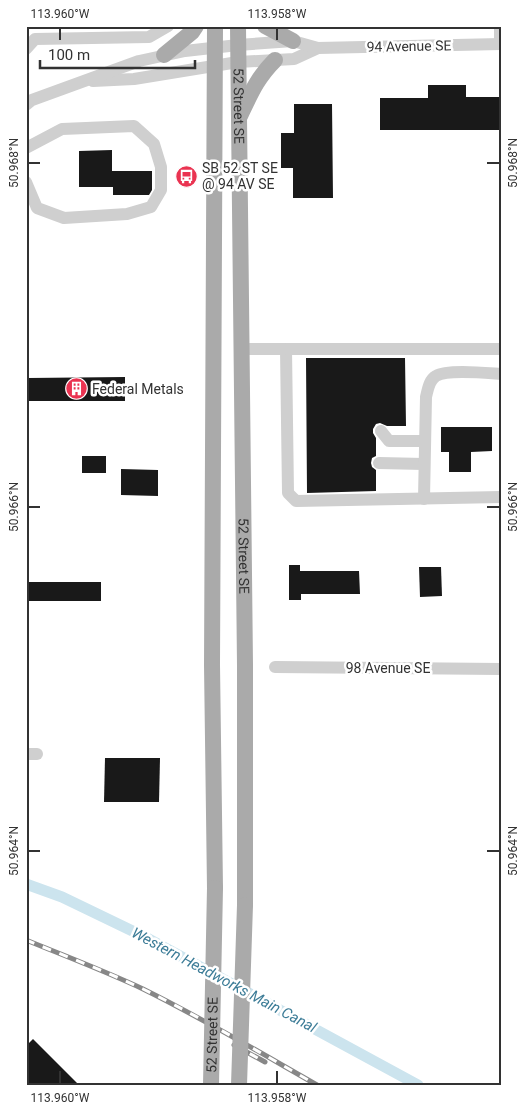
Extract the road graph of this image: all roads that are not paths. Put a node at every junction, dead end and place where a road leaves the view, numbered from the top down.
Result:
1 (168, 26) edge
2 (196, 26) edge
3 (215, 26) edge
4 (238, 26) edge
5 (265, 26) edge
6 (500, 26) edge
7 (293, 41) junction
8 (500, 44) edge
9 (238, 45) junction
10 (215, 47) junction
11 (318, 48) junction
12 (26, 49) edge
13 (164, 56) junction
14 (275, 60) junction
15 (238, 62) junction
16 (215, 65) junction
17 (78, 82) junction
18 (26, 105) edge
19 (238, 120) junction
20 (26, 148) edge
21 (26, 182) edge
22 (241, 349) junction
23 (286, 349) junction
24 (501, 349) edge
25 (501, 374) edge
26 (381, 431) dead end
27 (424, 441) junction
28 (379, 463) dead end
29 (424, 464) junction
30 (501, 497) edge
31 (424, 499) junction
32 (275, 667) dead end
33 (501, 669) edge
34 (211, 1085) edge
35 (239, 1085) edge

1 - 12 street
2 - 13 main road
3 - 10 main road, 52 Street SE
4 - 9 main road, 52 Street SE
5 - 7 main road
6 - 8 street
7 - 9 street, 94 Avenue SE
7 - 11 street, 94 Avenue SE
8 - 11 street, 94 Avenue SE
9 - 10 street, 94 Avenue SE
9 - 15 main road, 52 Street SE
10 - 13 street, 94 Avenue SE
10 - 16 main road, 52 Street SE
11 - 14 street, 94 Avenue SE
13 - 17 street, 94 Avenue SE
14 - 15 street, 94 Avenue SE
14 - 19 main road
15 - 16 street, 94 Avenue SE
15 - 19 main road, 52 Street SE
16 - 17 street, 94 Avenue SE
16 - 34 main road, 52 Street SE, bridge
17 - 18 street, 94 Avenue SE
19 - 22 main road, 52 Street SE
20 - 21 street
22 - 23 street
22 - 35 main road, 52 Street SE, bridge
23 - 24 street
23 - 31 street
25 - 27 street
26 - 27 street
27 - 29 street
28 - 29 street
29 - 31 street
30 - 31 street
32 - 33 street, 98 Avenue SE

